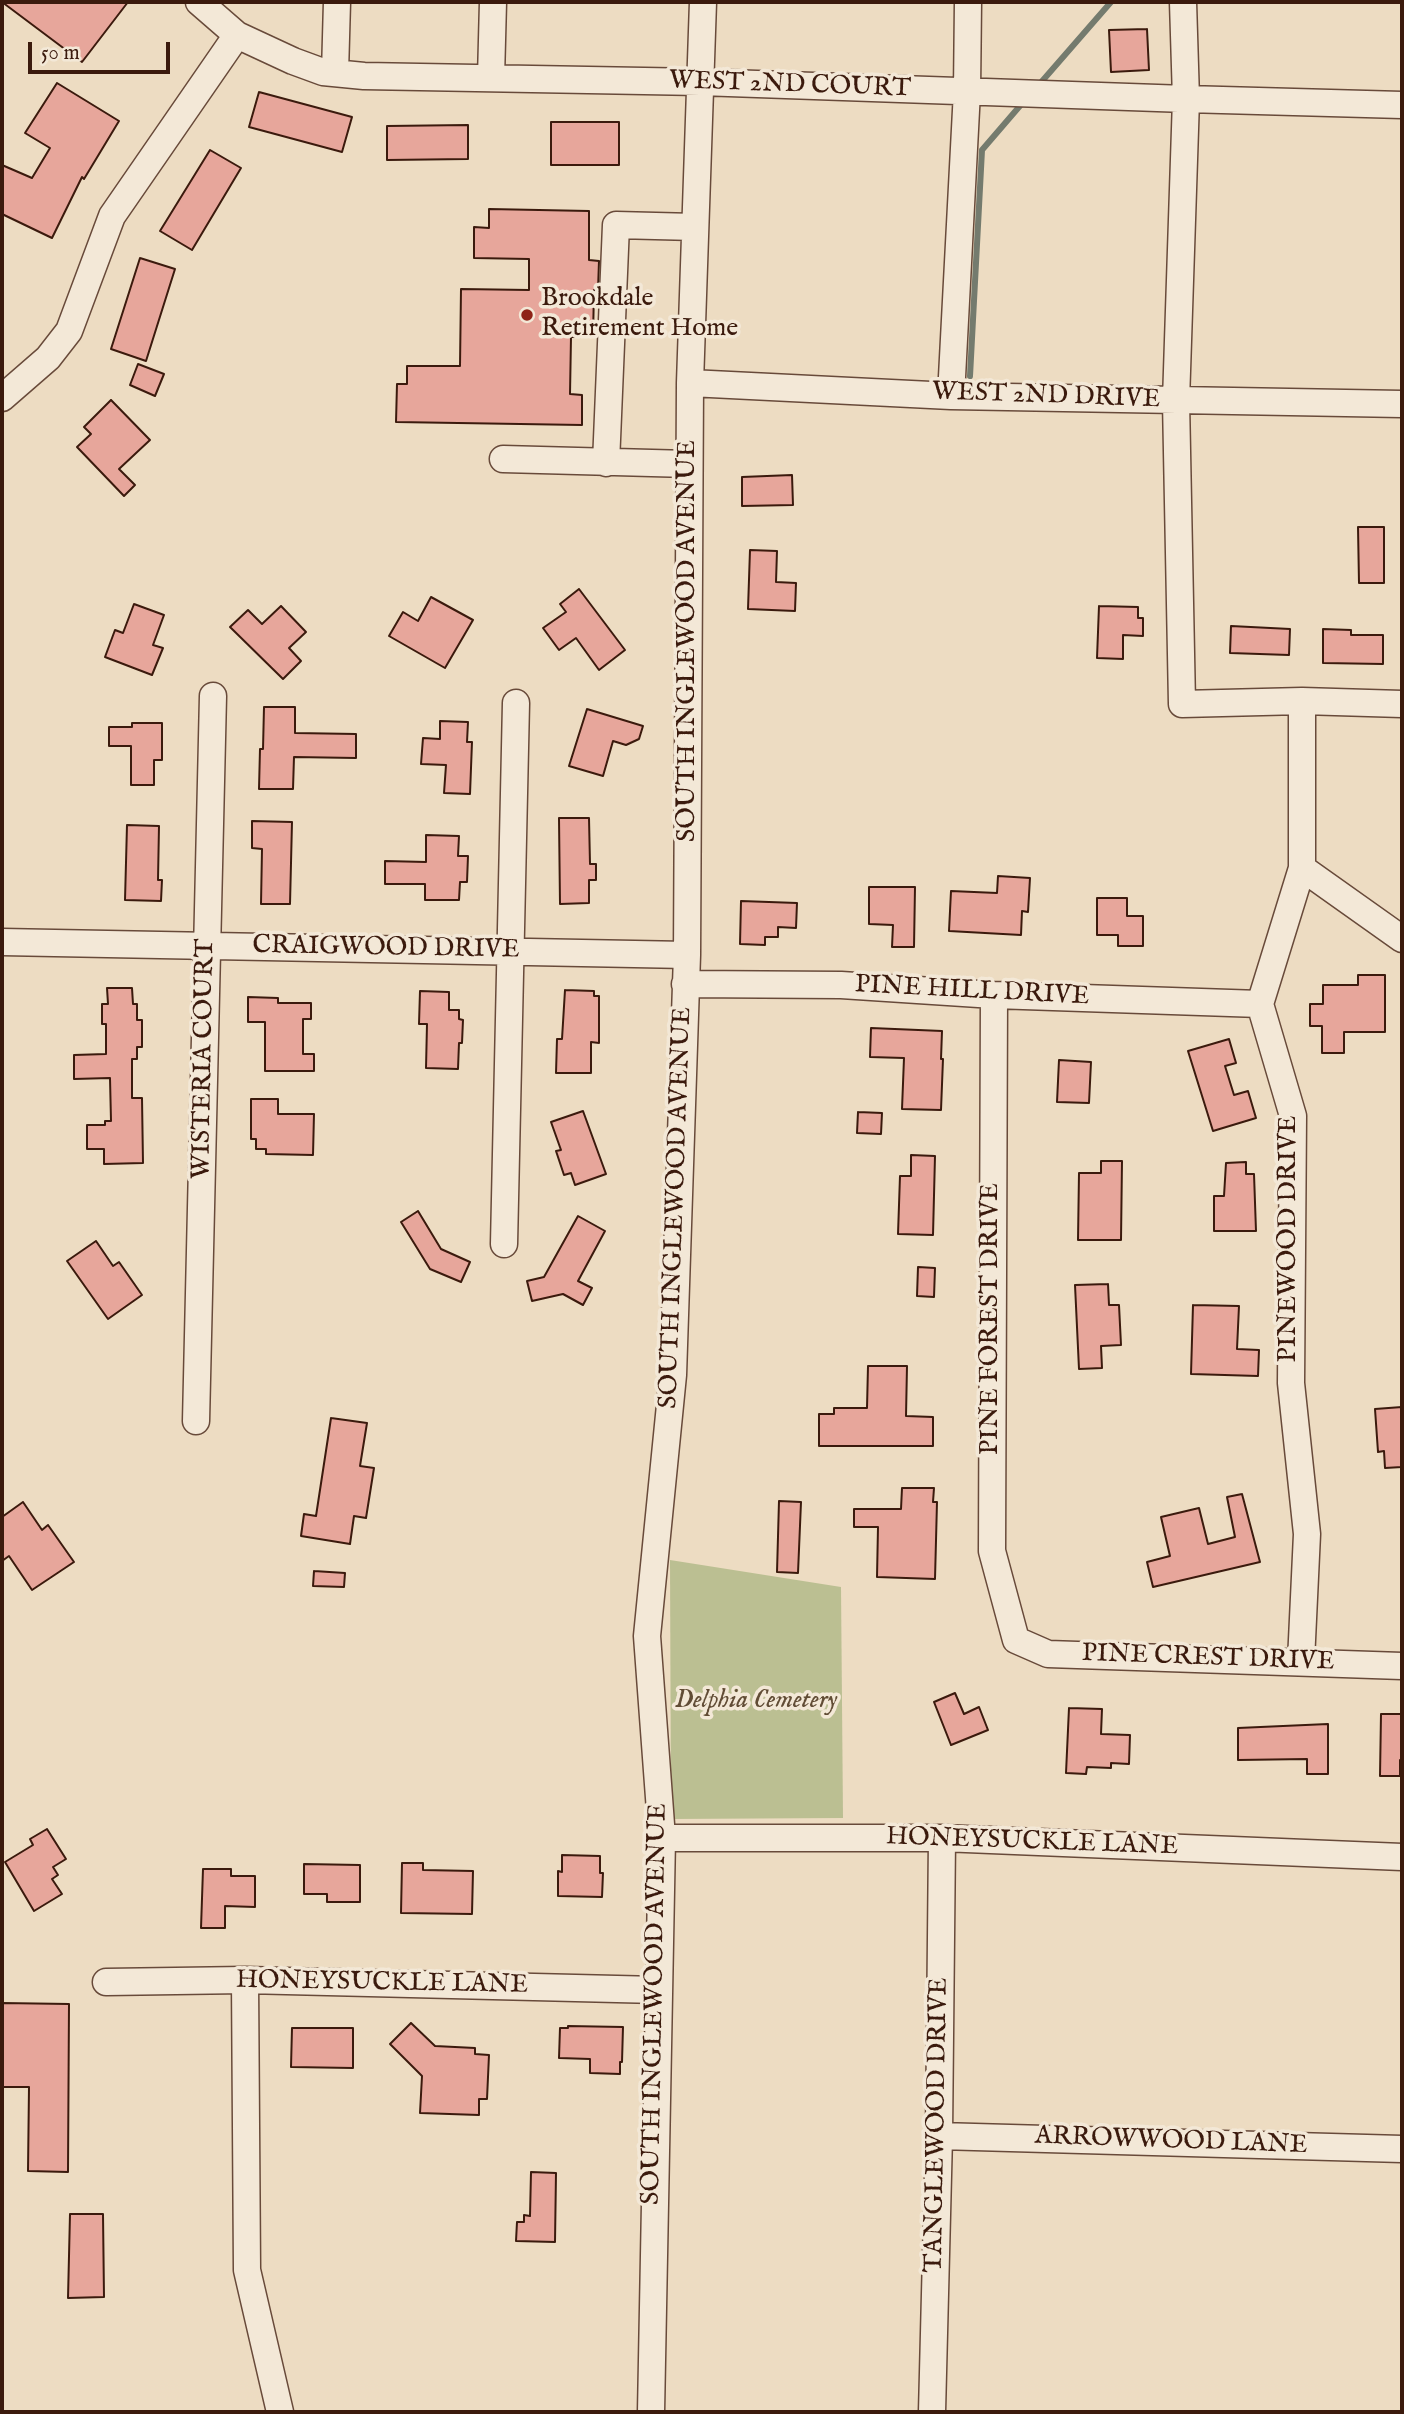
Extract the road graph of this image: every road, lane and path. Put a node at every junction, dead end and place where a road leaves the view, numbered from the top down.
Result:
1 (199, 2) edge
2 (337, 2) edge
3 (493, 2) edge
4 (703, 2) edge
5 (968, 2) edge
6 (1183, 2) edge
7 (237, 35) junction
8 (335, 73) junction
9 (491, 78) junction
10 (700, 82) junction
11 (967, 91) junction
12 (1186, 99) junction
13 (1402, 105) edge
14 (695, 227) junction
15 (690, 383) junction
16 (951, 396) junction
17 (2, 398) edge
18 (1176, 401) junction
19 (1402, 404) edge
20 (503, 459) dead end
21 (606, 463) junction
22 (689, 464) junction
23 (213, 696) dead end
24 (1302, 701) junction
25 (516, 703) dead end
26 (1402, 704) edge
27 (1302, 868) junction
28 (1402, 939) edge
29 (2, 942) edge
30 (208, 946) junction
31 (511, 951) junction
32 (687, 954) junction
33 (685, 984) junction
34 (994, 995) junction
35 (1260, 1004) junction
36 (505, 1244) dead end
37 (196, 1422) dead end
38 (1016, 1640) joint
39 (1301, 1661) junction
40 (1402, 1666) edge
41 (662, 1838) junction
42 (942, 1839) junction
43 (1402, 1857) edge
44 (245, 1980) junction
45 (106, 1982) dead end
46 (658, 1990) junction
47 (939, 2136) junction
48 (1402, 2149) edge
49 (280, 2412) edge
50 (651, 2412) edge
51 (932, 2412) edge

1 - 7 street, WEST 2ND COURT
2 - 8 street
3 - 9 street
4 - 10 street, SOUTH INGLEWOOD AVENUE
5 - 11 street
6 - 12 street
7 - 8 street, WEST 2ND COURT
7 - 17 street
8 - 9 street, WEST 2ND COURT
9 - 10 street, WEST 2ND COURT
10 - 11 street, WEST 2ND COURT
10 - 14 street, SOUTH INGLEWOOD AVENUE
11 - 12 street, WEST 2ND COURT
11 - 16 street
12 - 13 street, WEST 2ND COURT
12 - 18 street
14 - 15 street, SOUTH INGLEWOOD AVENUE
14 - 21 street
15 - 16 street, WEST 2ND DRIVE
15 - 22 street, SOUTH INGLEWOOD AVENUE
16 - 18 street, WEST 2ND DRIVE
18 - 19 street, WEST 2ND DRIVE
18 - 24 street
20 - 21 street
21 - 22 street
22 - 32 street, SOUTH INGLEWOOD AVENUE
23 - 30 street, WISTERIA COURT
24 - 26 street
24 - 27 street
25 - 31 street
27 - 28 street
27 - 35 street
29 - 30 street, CRAIGWOOD DRIVE
30 - 31 street, CRAIGWOOD DRIVE
30 - 37 street, WISTERIA COURT
31 - 32 street, CRAIGWOOD DRIVE
31 - 36 street
32 - 33 street, SOUTH INGLEWOOD AVENUE
33 - 34 street, PINE HILL DRIVE
33 - 41 street, SOUTH INGLEWOOD AVENUE
34 - 35 street, PINE HILL DRIVE
34 - 38 street, PINE FOREST DRIVE
35 - 39 street, PINEWOOD DRIVE
38 - 39 street, PINE CREST DRIVE
39 - 40 street, PINE CREST DRIVE
41 - 42 street, HONEYSUCKLE LANE
41 - 46 street, SOUTH INGLEWOOD AVENUE
42 - 43 street, HONEYSUCKLE LANE
42 - 47 street, TANGLEWOOD DRIVE
44 - 45 street, HONEYSUCKLE LANE
44 - 46 street, HONEYSUCKLE LANE
44 - 49 street
46 - 50 street, SOUTH INGLEWOOD AVENUE
47 - 48 street, ARROWWOOD LANE
47 - 51 street, TANGLEWOOD DRIVE

